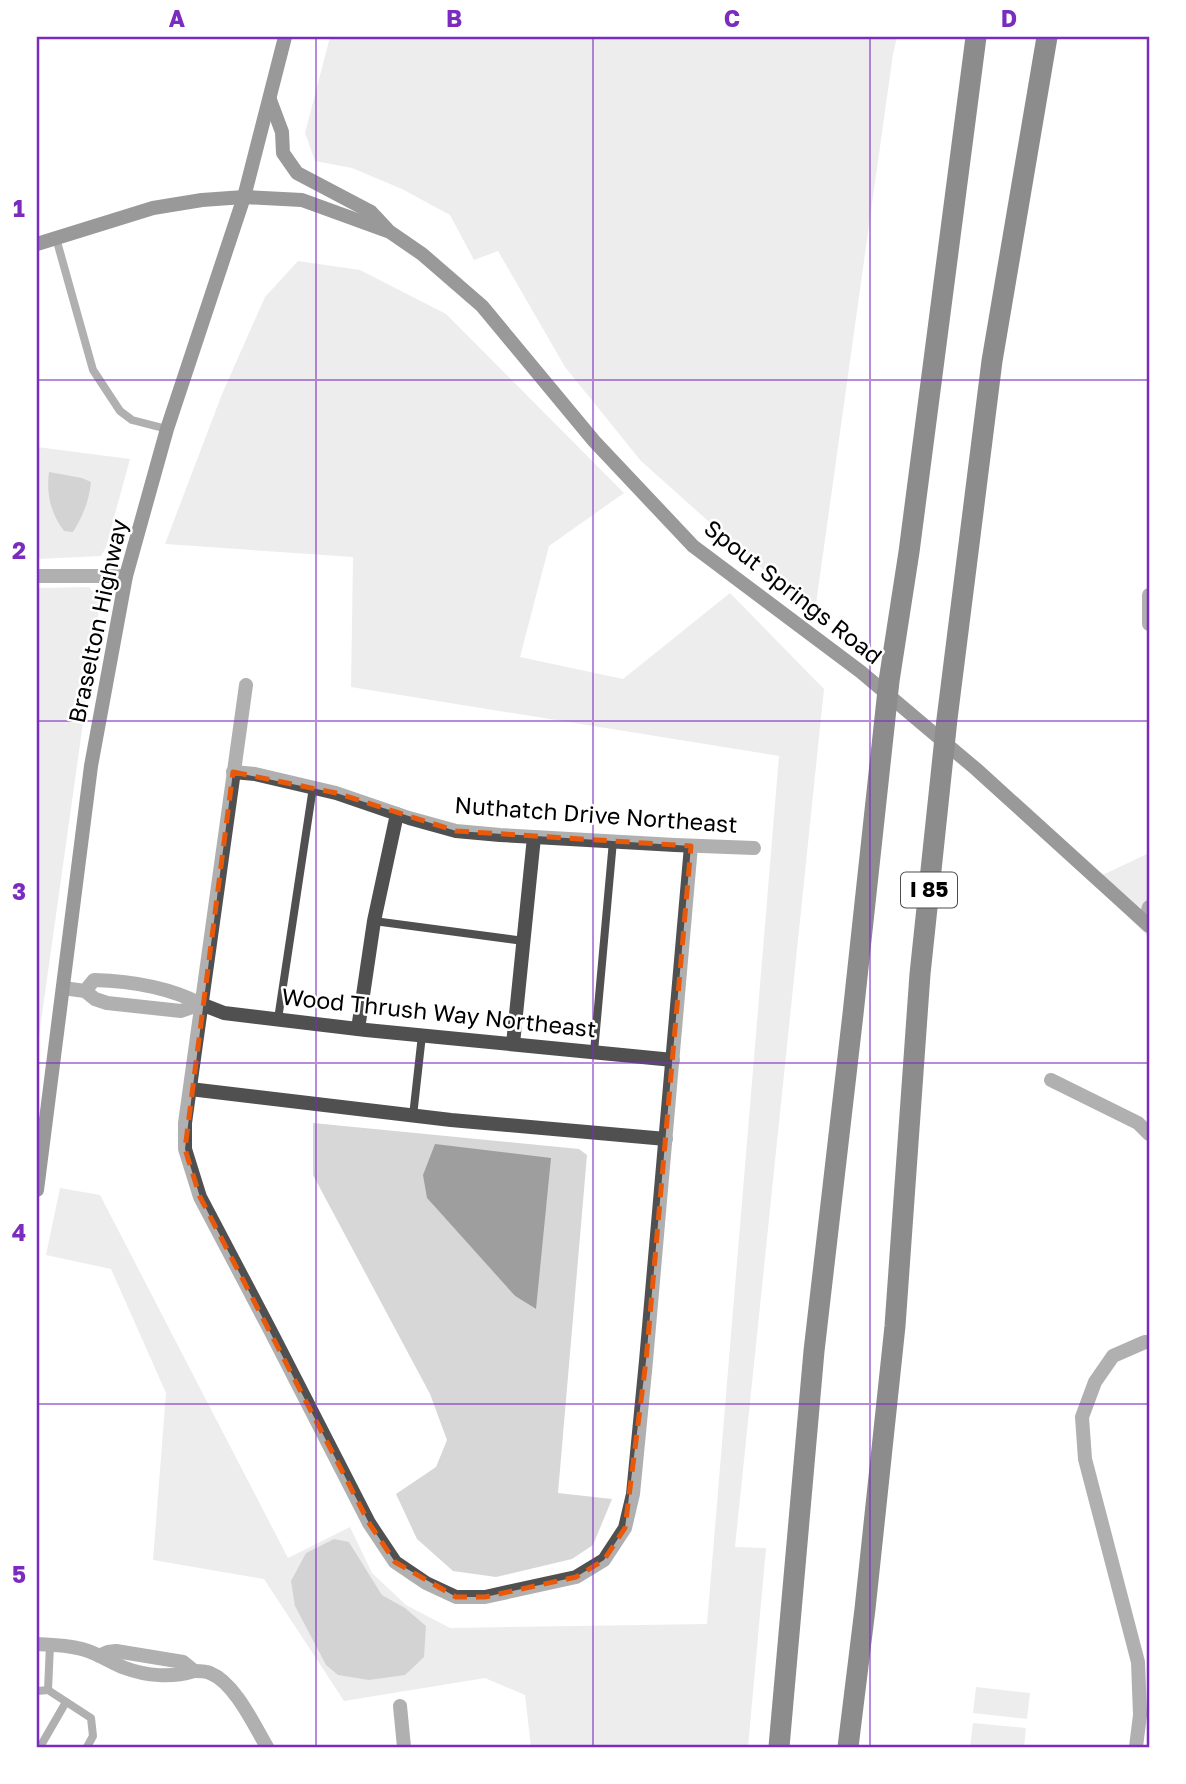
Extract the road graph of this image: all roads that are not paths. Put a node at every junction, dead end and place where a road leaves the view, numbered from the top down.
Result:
1 (285, 37) edge
2 (976, 37) edge
3 (1046, 37) edge
4 (270, 100) junction
5 (244, 197) junction
6 (390, 232) junction
7 (56, 238) junction
8 (37, 244) edge
9 (167, 429) junction
10 (37, 576) edge
11 (126, 576) junction
12 (1149, 595) edge
13 (1149, 624) edge
14 (246, 685) dead end
15 (233, 772) junction
16 (313, 788) junction
17 (397, 814) junction
18 (534, 836) junction
19 (613, 841) junction
20 (691, 846) junction
21 (754, 848) dead end
22 (1148, 918) edge
23 (374, 921) junction
24 (524, 941) junction
25 (63, 988) junction
26 (85, 990) junction
27 (201, 1004) junction
28 (278, 1019) junction
29 (358, 1029) junction
30 (422, 1035) junction
31 (513, 1044) junction
32 (594, 1052) junction
33 (673, 1060) junction
34 (1051, 1080) dead end
35 (190, 1089) junction
36 (413, 1116) junction
37 (1149, 1134) edge
38 (666, 1139) junction
39 (37, 1190) edge
40 (1149, 1342) edge
41 (43, 1644) edge
42 (48, 1690) junction
43 (37, 1691) edge
44 (65, 1702) junction
45 (400, 1706) dead end
46 (40, 1747) edge
47 (87, 1747) edge
48 (267, 1747) edge
49 (404, 1747) edge
50 (779, 1747) edge
51 (848, 1747) edge
52 (1136, 1747) edge

1 - 4 street, Braselton Highway
2 - 50 highway, I 85
3 - 51 highway, I 85
4 - 5 street, Braselton Highway
4 - 6 street
5 - 6 street, Spout Springs Road
5 - 7 street, Spout Springs Road
5 - 9 street, Braselton Highway
6 - 22 street, Spout Springs Road
7 - 8 street, Spout Springs Road
7 - 9 lane
9 - 11 street, Braselton Highway
10 - 11 street
11 - 25 street, Braselton Highway
12 - 13 street
14 - 15 street
15 - 16 street, Nuthatch Drive Northeast
15 - 27 street
16 - 17 street, Nuthatch Drive Northeast
16 - 28 lane
17 - 18 street, Nuthatch Drive Northeast
17 - 23 street
18 - 19 street, Nuthatch Drive Northeast
18 - 24 street
19 - 20 street, Nuthatch Drive Northeast
19 - 32 lane
20 - 21 street, Nuthatch Drive Northeast
20 - 33 street
23 - 24 lane
23 - 29 street
24 - 31 street
25 - 26 street
25 - 39 street, Braselton Highway
26 - 27 street
26 - 27 street, Wood Thrush Way Northeast
27 - 28 street, Wood Thrush Way Northeast
27 - 35 street
28 - 29 street, Wood Thrush Way Northeast
29 - 30 street, Wood Thrush Way Northeast
30 - 31 street, Wood Thrush Way Northeast
30 - 36 lane
31 - 32 street, Wood Thrush Way Northeast
32 - 33 street, Wood Thrush Way Northeast
33 - 38 street
34 - 37 street
35 - 36 street
35 - 38 street
36 - 38 street
40 - 52 street
41 - 42 lane
41 - 48 street
42 - 43 lane
42 - 44 lane
44 - 46 lane
44 - 47 lane
45 - 49 street

